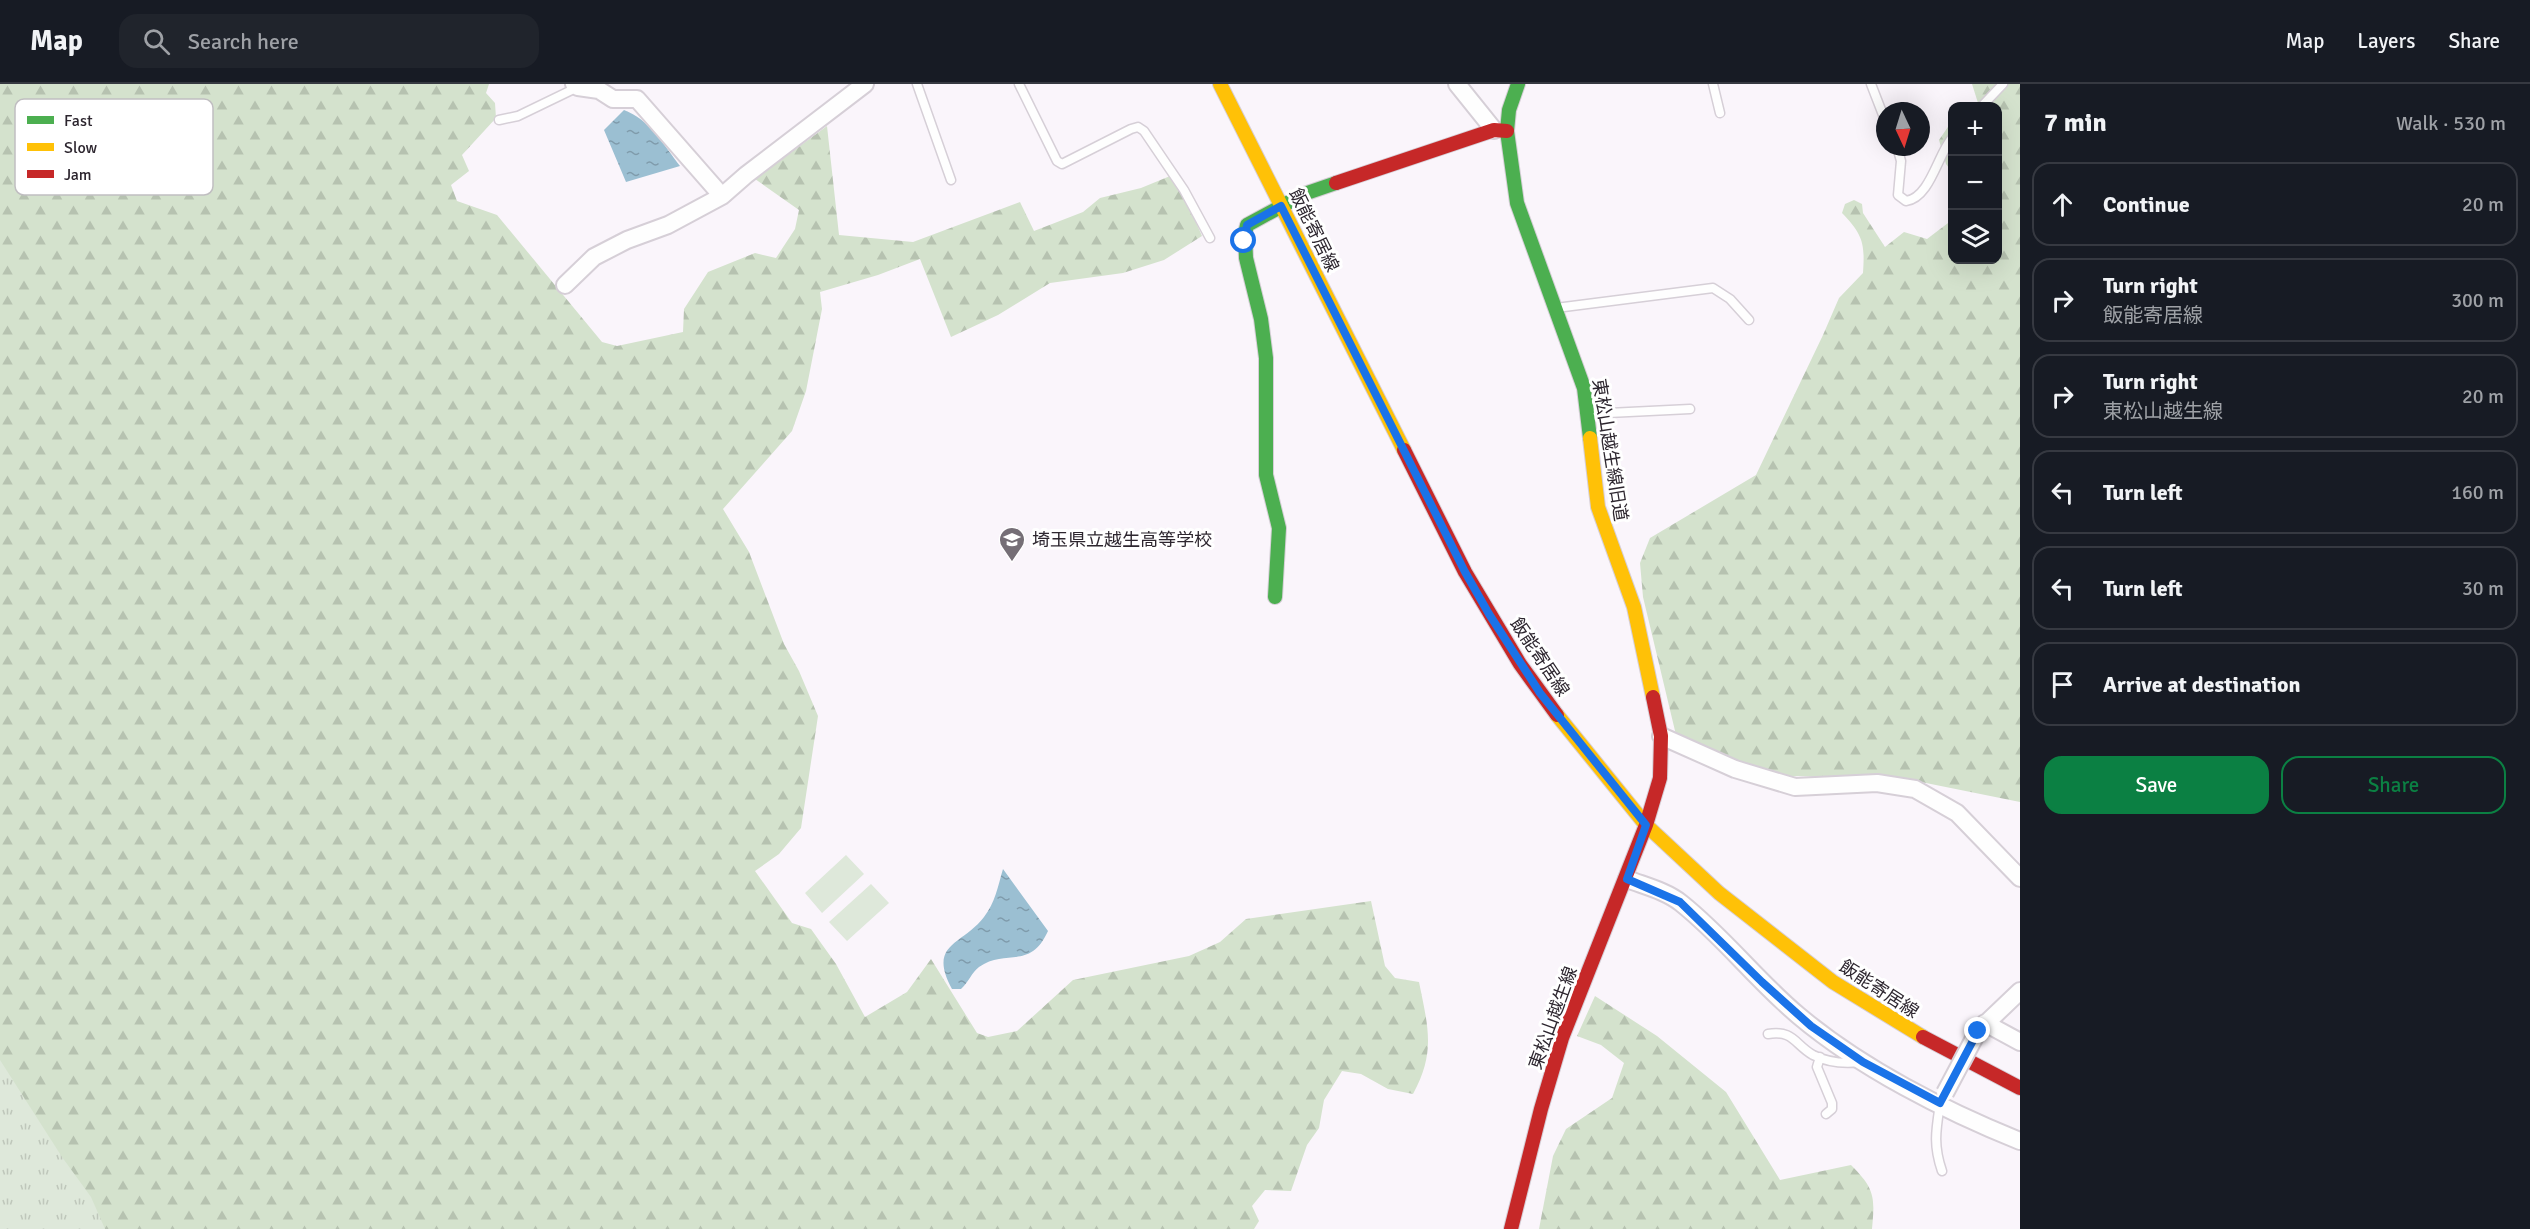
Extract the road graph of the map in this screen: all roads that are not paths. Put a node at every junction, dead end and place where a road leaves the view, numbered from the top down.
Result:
1 (865, 84) edge
2 (917, 84) edge
3 (1019, 84) edge
4 (1220, 84) edge
5 (1457, 84) edge
6 (1518, 84) edge
7 (1713, 84) edge
8 (1870, 84) edge
9 (2002, 84) edge
10 (576, 86) edge
11 (1878, 102) edge
12 (1986, 102) edge
13 (1720, 113) dead end
14 (499, 120) dead end
15 (1500, 130) junction
16 (1948, 145) edge
17 (1900, 156) edge
18 (951, 180) dead end
19 (722, 196) junction
20 (1281, 206) junction
21 (1210, 238) dead end
22 (565, 285) dead end
23 (1556, 308) junction
24 (1749, 320) dead end
25 (1690, 409) dead end
26 (1588, 414) junction
27 (1275, 597) dead end
28 (1661, 736) junction
29 (1646, 825) junction
30 (2020, 878) edge
31 (1627, 879) junction
32 (2020, 991) edge
33 (1982, 1027) junction
34 (1768, 1034) dead end
35 (2020, 1042) edge
36 (1820, 1057) junction
37 (1863, 1062) junction
38 (2020, 1088) edge
39 (1942, 1098) junction
40 (1826, 1114) dead end
41 (2020, 1141) edge
42 (1942, 1171) dead end
43 (1512, 1229) edge

1 - 19 street
2 - 18 lane
3 - 21 lane
4 - 20 main road, 飯能寄居線
5 - 15 street
6 - 15 main road, 東松山越生線旧道
7 - 13 lane
8 - 11 lane
9 - 12 lane
10 - 14 lane
10 - 19 street
15 - 20 main road
15 - 23 main road, 東松山越生線旧道
16 - 17 lane
19 - 22 street
20 - 27 main road
20 - 29 main road, 飯能寄居線
23 - 24 lane
23 - 26 main road, 東松山越生線旧道
25 - 26 lane
26 - 28 main road, 東松山越生線旧道
28 - 29 main road, 東松山越生線旧道
28 - 30 street
29 - 31 main road, 東松山越生線
29 - 38 main road, 飯能寄居線
31 - 37 street
31 - 43 main road, 東松山越生線
32 - 33 street
33 - 35 street
33 - 39 street, bridge
34 - 36 lane
36 - 37 lane
36 - 40 lane
37 - 39 street
39 - 41 street
39 - 42 lane

